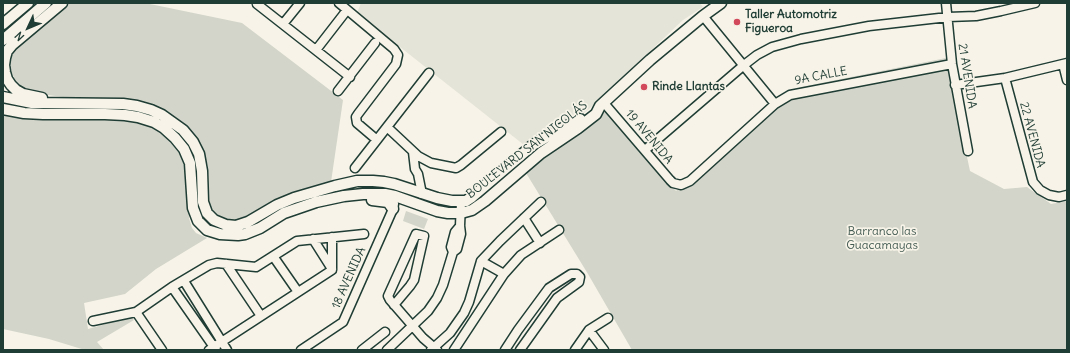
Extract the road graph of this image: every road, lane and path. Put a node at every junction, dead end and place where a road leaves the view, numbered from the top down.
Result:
1 (28, 3) edge
2 (46, 3) edge
3 (62, 3) edge
4 (300, 3) edge
5 (338, 3) edge
6 (720, 3) edge
7 (946, 3) edge
8 (1035, 3) edge
9 (257, 4) edge
10 (347, 10) junction
11 (703, 16) junction
12 (948, 17) junction
13 (3, 24) edge
14 (283, 24) junction
15 (3, 40) edge
16 (375, 43) dead end
17 (316, 50) junction
18 (1065, 63) edge
19 (952, 64) junction
20 (744, 65) junction
21 (429, 73) dead end
22 (350, 76) junction
23 (1005, 78) junction
24 (1067, 80) edge
25 (955, 85) junction
26 (338, 91) dead end
27 (3, 97) edge
28 (83, 104) junction
29 (602, 104) junction
30 (775, 104) junction
31 (3, 109) edge
32 (387, 127) junction
33 (501, 132) dead end
34 (377, 140) junction
35 (645, 150) junction
36 (968, 151) dead end
37 (416, 154) junction
38 (355, 168) dead end
39 (677, 184) joint
40 (420, 193) junction
41 (1067, 195) edge
42 (395, 196) junction
43 (461, 202) junction
44 (541, 202) dead end
45 (393, 209) junction
46 (289, 212) junction
47 (461, 213) junction
48 (524, 218) junction
49 (559, 230) dead end
50 (364, 234) dead end
51 (332, 238) junction
52 (313, 239) junction
53 (540, 243) junction
54 (274, 256) junction
55 (481, 261) junction
56 (226, 264) junction
57 (332, 270) junction
58 (504, 274) junction
59 (184, 280) junction
60 (172, 287) junction
61 (298, 292) junction
62 (394, 305) junction
63 (136, 312) junction
64 (262, 316) junction
65 (608, 318) dead end
66 (93, 321) dead end
67 (412, 325) junction
68 (518, 330) junction
69 (589, 330) junction
70 (385, 332) dead end
71 (529, 336) junction
72 (222, 342) junction
73 (213, 349) edge
74 (434, 349) edge
75 (162, 350) edge
76 (227, 350) edge
77 (301, 350) edge
78 (362, 350) edge
79 (387, 350) edge
80 (454, 350) edge
81 (505, 350) edge
82 (520, 350) edge
83 (575, 350) edge
84 (604, 350) edge

1 - 13 main road
2 - 15 main road
3 - 28 main road
4 - 14 street
5 - 10 street
6 - 11 main road, BOULEVARD SAN NICOLÁS
7 - 12 street, 21 AVENIDA
8 - 12 street
9 - 14 street
10 - 17 street
10 - 34 street
11 - 20 street
11 - 29 main road, BOULEVARD SAN NICOLÁS
12 - 19 street, 21 AVENIDA
12 - 20 street
14 - 17 street
16 - 22 street
17 - 22 street
18 - 23 street
18 - 24 street
19 - 25 street, 21 AVENIDA
19 - 30 street, 9A CALLE
20 - 30 street
20 - 35 street
21 - 32 street
22 - 26 street
23 - 25 street
23 - 41 street, 22 AVENIDA
25 - 36 street, 21 AVENIDA
27 - 28 main road, BOULEVARD SAN NICOLÁS
28 - 40 main road, BOULEVARD SAN NICOLÁS
29 - 35 street, 19 AVENIDA
29 - 43 main road, BOULEVARD SAN NICOLÁS
29 - 47 main road, BOULEVARD SAN NICOLÁS
30 - 39 street, 9A CALLE
31 - 46 main road, BOULEVARD SAN NICOLÁS
32 - 34 street
32 - 37 street
33 - 37 street
34 - 38 street
35 - 39 street, 19 AVENIDA
37 - 40 street
40 - 42 main road
40 - 43 main road, BOULEVARD SAN NICOLÁS
42 - 45 street, 18 AVENIDA
42 - 46 main road, BOULEVARD SAN NICOLÁS
42 - 47 main road, BOULEVARD SAN NICOLÁS
43 - 47 street
44 - 48 street
45 - 46 main road
45 - 77 street, 18 AVENIDA
47 - 67 street
48 - 53 street
48 - 55 street
49 - 53 street
50 - 51 street
51 - 52 street
51 - 57 street
52 - 54 street
52 - 57 street
53 - 58 street
54 - 56 street
54 - 61 street
55 - 58 street
55 - 74 street
56 - 59 street
56 - 64 street
57 - 61 street
58 - 80 street
59 - 60 street
59 - 72 street
60 - 63 street
60 - 73 street
61 - 64 street
62 - 62 street
62 - 67 street
63 - 66 street
63 - 75 street
64 - 72 street
65 - 69 street
67 - 74 street
67 - 79 street
68 - 71 street
68 - 71 street
68 - 81 street
69 - 83 street
69 - 84 street
70 - 78 street
71 - 82 street
72 - 73 street
72 - 76 street

